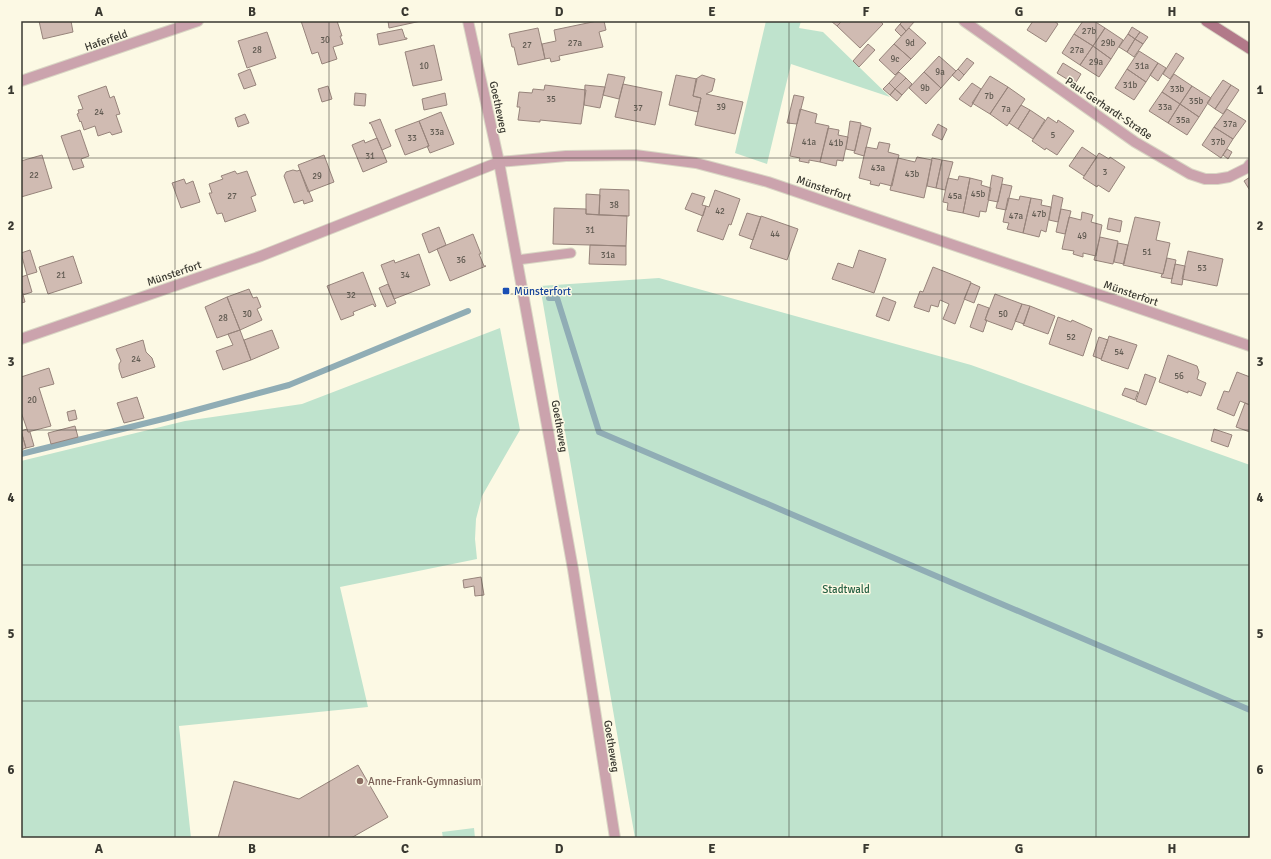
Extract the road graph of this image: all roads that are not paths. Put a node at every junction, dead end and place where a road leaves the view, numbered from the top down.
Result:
1 (198, 21) edge
2 (468, 21) edge
3 (964, 21) edge
4 (1206, 21) edge
5 (1250, 49) edge
6 (21, 81) edge
7 (499, 162) junction
8 (1250, 164) edge
9 (572, 253) dead end
10 (517, 260) junction
11 (21, 339) edge
12 (1250, 346) edge
13 (615, 838) edge

1 - 6 street, Haferfeld
2 - 7 street, Goetheweg
3 - 8 street, Paul-Gerhardt-Straße
4 - 5 main road
7 - 10 street, Goetheweg
7 - 11 street, Münsterfort
7 - 12 street, Münsterfort
9 - 10 lane
10 - 13 street, Goetheweg

